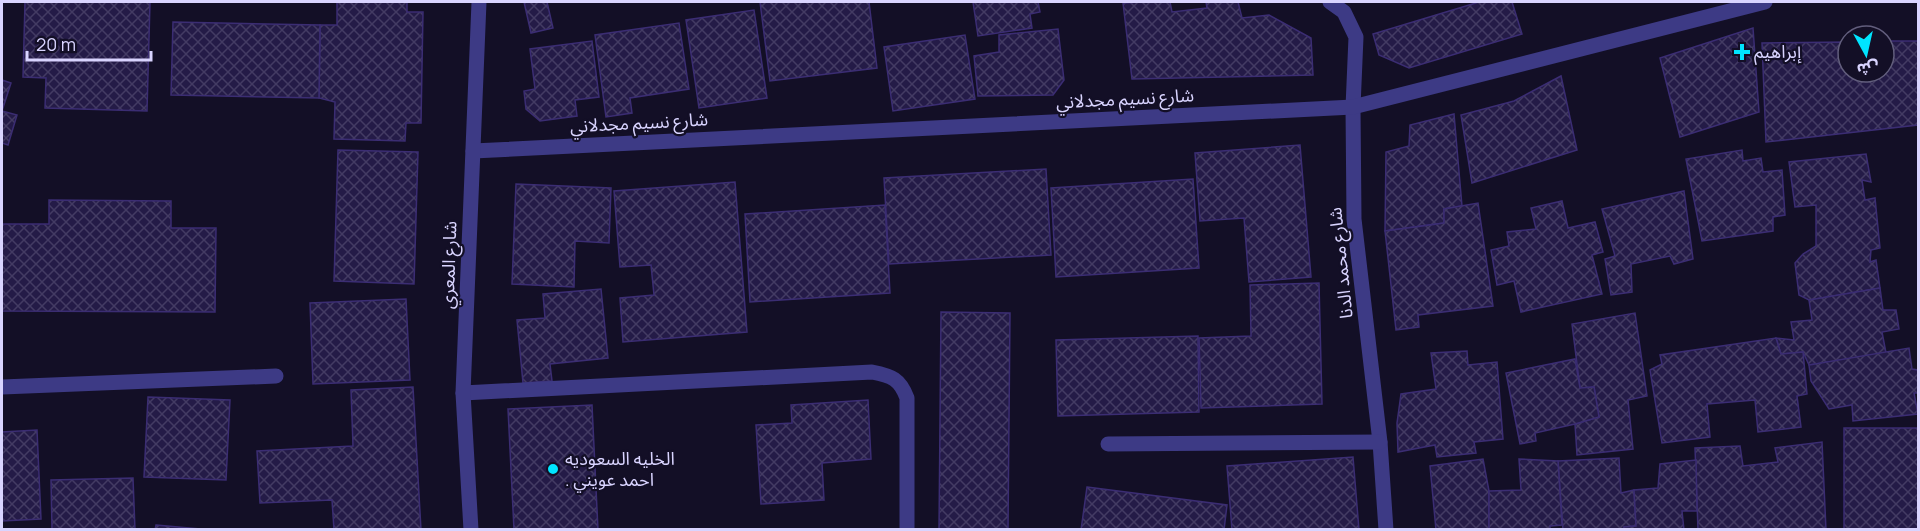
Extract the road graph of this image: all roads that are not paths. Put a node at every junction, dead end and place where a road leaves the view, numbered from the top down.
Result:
1 (479, 2) edge
2 (1330, 2) edge
3 (1765, 2) edge
4 (1353, 107) junction
5 (473, 151) junction
6 (276, 376) dead end
7 (2, 387) edge
8 (463, 393) junction
9 (1380, 442) junction
10 (1108, 444) dead end
11 (907, 528) edge
12 (471, 530) edge
13 (1386, 530) edge

1 - 5 street, شارع المعري
2 - 4 street, شارع محمد الدنا
3 - 4 street, شارع نسيم مجدلاني
4 - 5 street, شارع نسيم مجدلاني
4 - 9 street, شارع محمد الدنا
5 - 8 street, شارع المعري
6 - 7 street
8 - 11 street
8 - 12 street, شارع المعري
9 - 10 street
9 - 13 street, شارع محمد الدنا

